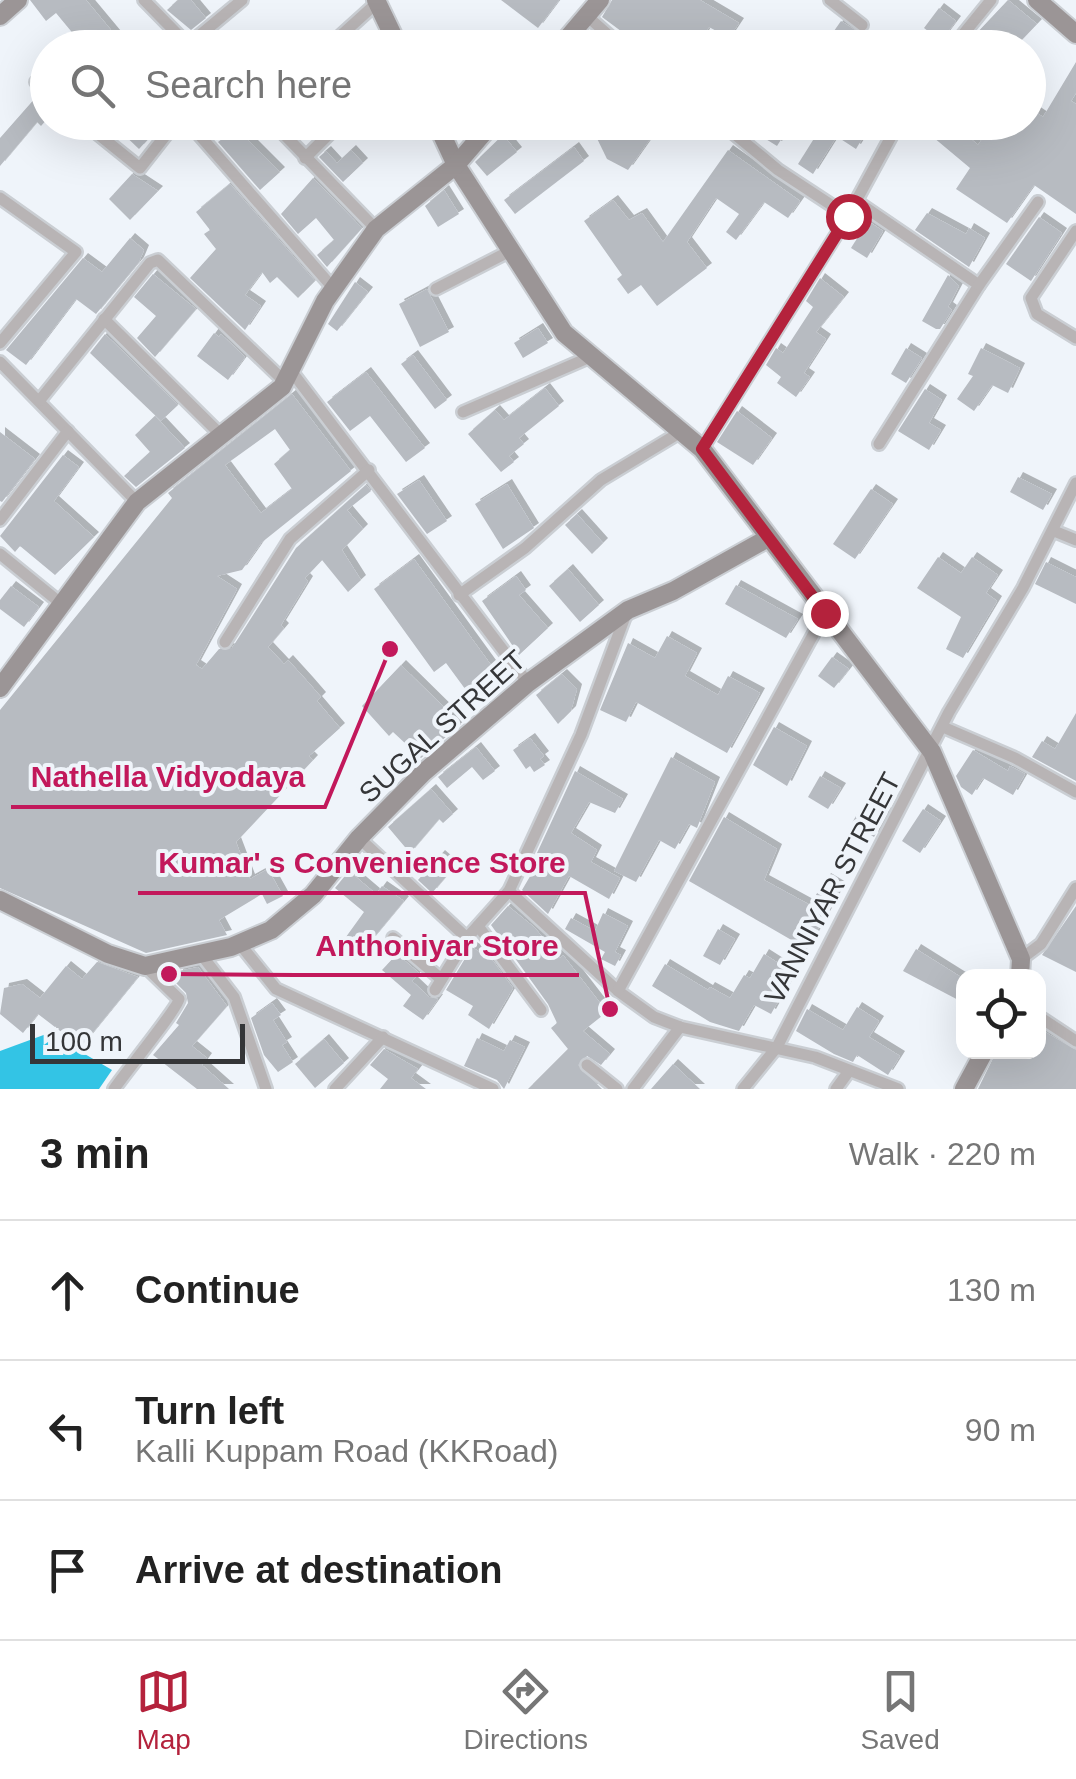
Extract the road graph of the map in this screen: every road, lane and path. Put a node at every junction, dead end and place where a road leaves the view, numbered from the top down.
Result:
1 (18, 0) edge
2 (242, 0) edge
3 (600, 0) edge
4 (830, 0) edge
5 (991, 0) edge
6 (1037, 0) edge
7 (378, 1) edge
8 (150, 2) edge
9 (0, 16) edge
10 (587, 16) junction
11 (862, 25) dead end
12 (175, 30) edge
13 (208, 30) edge
14 (347, 30) edge
15 (392, 30) edge
16 (575, 30) edge
17 (603, 30) edge
18 (967, 30) edge
19 (1076, 34) edge
20 (105, 140) edge
21 (162, 140) edge
22 (204, 140) edge
23 (288, 140) edge
24 (323, 140) edge
25 (445, 140) edge
26 (477, 140) edge
27 (742, 140) edge
28 (889, 140) edge
29 (305, 158) junction
30 (456, 164) junction
31 (0, 198) edge
32 (856, 201) junction
33 (1038, 202) dead end
34 (848, 216) junction
35 (376, 229) junction
36 (1076, 231) edge
37 (510, 252) junction
38 (979, 285) junction
39 (334, 289) junction
40 (436, 289) dead end
41 (104, 318) junction
42 (1076, 338) edge
43 (0, 343) edge
44 (590, 357) junction
45 (0, 362) edge
46 (286, 374) junction
47 (40, 400) junction
48 (463, 412) dead end
49 (684, 430) junction
50 (68, 431) junction
51 (219, 433) junction
52 (880, 444) dead end
53 (702, 449) junction
54 (369, 470) junction
55 (1076, 483) edge
56 (136, 502) junction
57 (0, 520) edge
58 (1054, 531) junction
59 (768, 538) junction
60 (1076, 540) edge
61 (0, 554) edge
62 (460, 595) junction
63 (64, 606) junction
64 (628, 610) junction
65 (825, 613) junction
66 (225, 642) dead end
67 (528, 683) junction
68 (0, 688) edge
69 (943, 728) junction
70 (932, 752) junction
71 (1076, 792) edge
72 (358, 838) junction
73 (1076, 888) edge
74 (508, 891) junction
75 (0, 900) edge
76 (478, 926) junction
77 (392, 938) dead end
78 (467, 938) junction
79 (239, 944) junction
80 (200, 953) junction
81 (146, 966) junction
82 (1021, 968) edge
83 (618, 991) junction
84 (542, 1010) dead end
85 (1046, 1021) edge
86 (680, 1028) junction
87 (383, 1037) junction
88 (1076, 1041) edge
89 (777, 1047) junction
90 (980, 1059) edge
91 (586, 1065) dead end
92 (850, 1070) junction
93 (114, 1089) edge
94 (266, 1089) edge
95 (335, 1089) edge
96 (493, 1089) edge
97 (616, 1089) edge
98 (633, 1089) edge
99 (743, 1089) edge
100 (836, 1089) edge
101 (898, 1089) edge
102 (964, 1089) edge

1 - 9 street
2 - 13 street
3 - 10 street
4 - 11 street
5 - 18 street
6 - 19 street
7 - 14 street
7 - 15 street
8 - 12 street
10 - 16 street
10 - 17 street
20 - 21 street
22 - 39 street
23 - 29 street
24 - 29 street
25 - 30 street
26 - 30 street
27 - 34 street
28 - 32 street
29 - 35 street
30 - 35 street
30 - 37 street
31 - 43 street
32 - 34 street
32 - 38 street
33 - 38 street
34 - 53 street
35 - 39 street
36 - 42 street
37 - 40 street
37 - 44 street
38 - 52 street
39 - 46 street
41 - 46 street
41 - 47 street
41 - 51 street
44 - 48 street
44 - 49 street
45 - 47 street
46 - 51 street
46 - 54 street
47 - 50 street
49 - 53 street
49 - 62 street
50 - 56 street
50 - 57 street
51 - 56 street
53 - 59 street
54 - 62 street
54 - 66 street
55 - 58 street, VANNIYAR STREET
56 - 63 street
58 - 60 street
58 - 69 street, VANNIYAR STREET
59 - 64 street, SUGAL STREET
59 - 65 street
61 - 63 street
62 - 67 street
63 - 68 street
64 - 67 street, SUGAL STREET
64 - 74 street
65 - 70 street
65 - 83 street
67 - 72 street, SUGAL STREET
69 - 70 street, VANNIYAR STREET
69 - 71 street
70 - 82 street
70 - 89 street, VANNIYAR STREET
72 - 78 street
72 - 79 street, SUGAL STREET
73 - 82 street
74 - 76 street
74 - 83 street
75 - 81 street
76 - 78 street
76 - 84 street
77 - 78 street
79 - 80 street, SUGAL STREET
79 - 87 street
80 - 81 street, SUGAL STREET
80 - 94 street
81 - 93 street
83 - 86 street
85 - 88 street
86 - 89 street
86 - 98 street
87 - 95 street
87 - 96 street
89 - 92 street
89 - 99 street, VANNIYAR STREET
90 - 102 street
91 - 97 street
92 - 100 street
92 - 101 street

